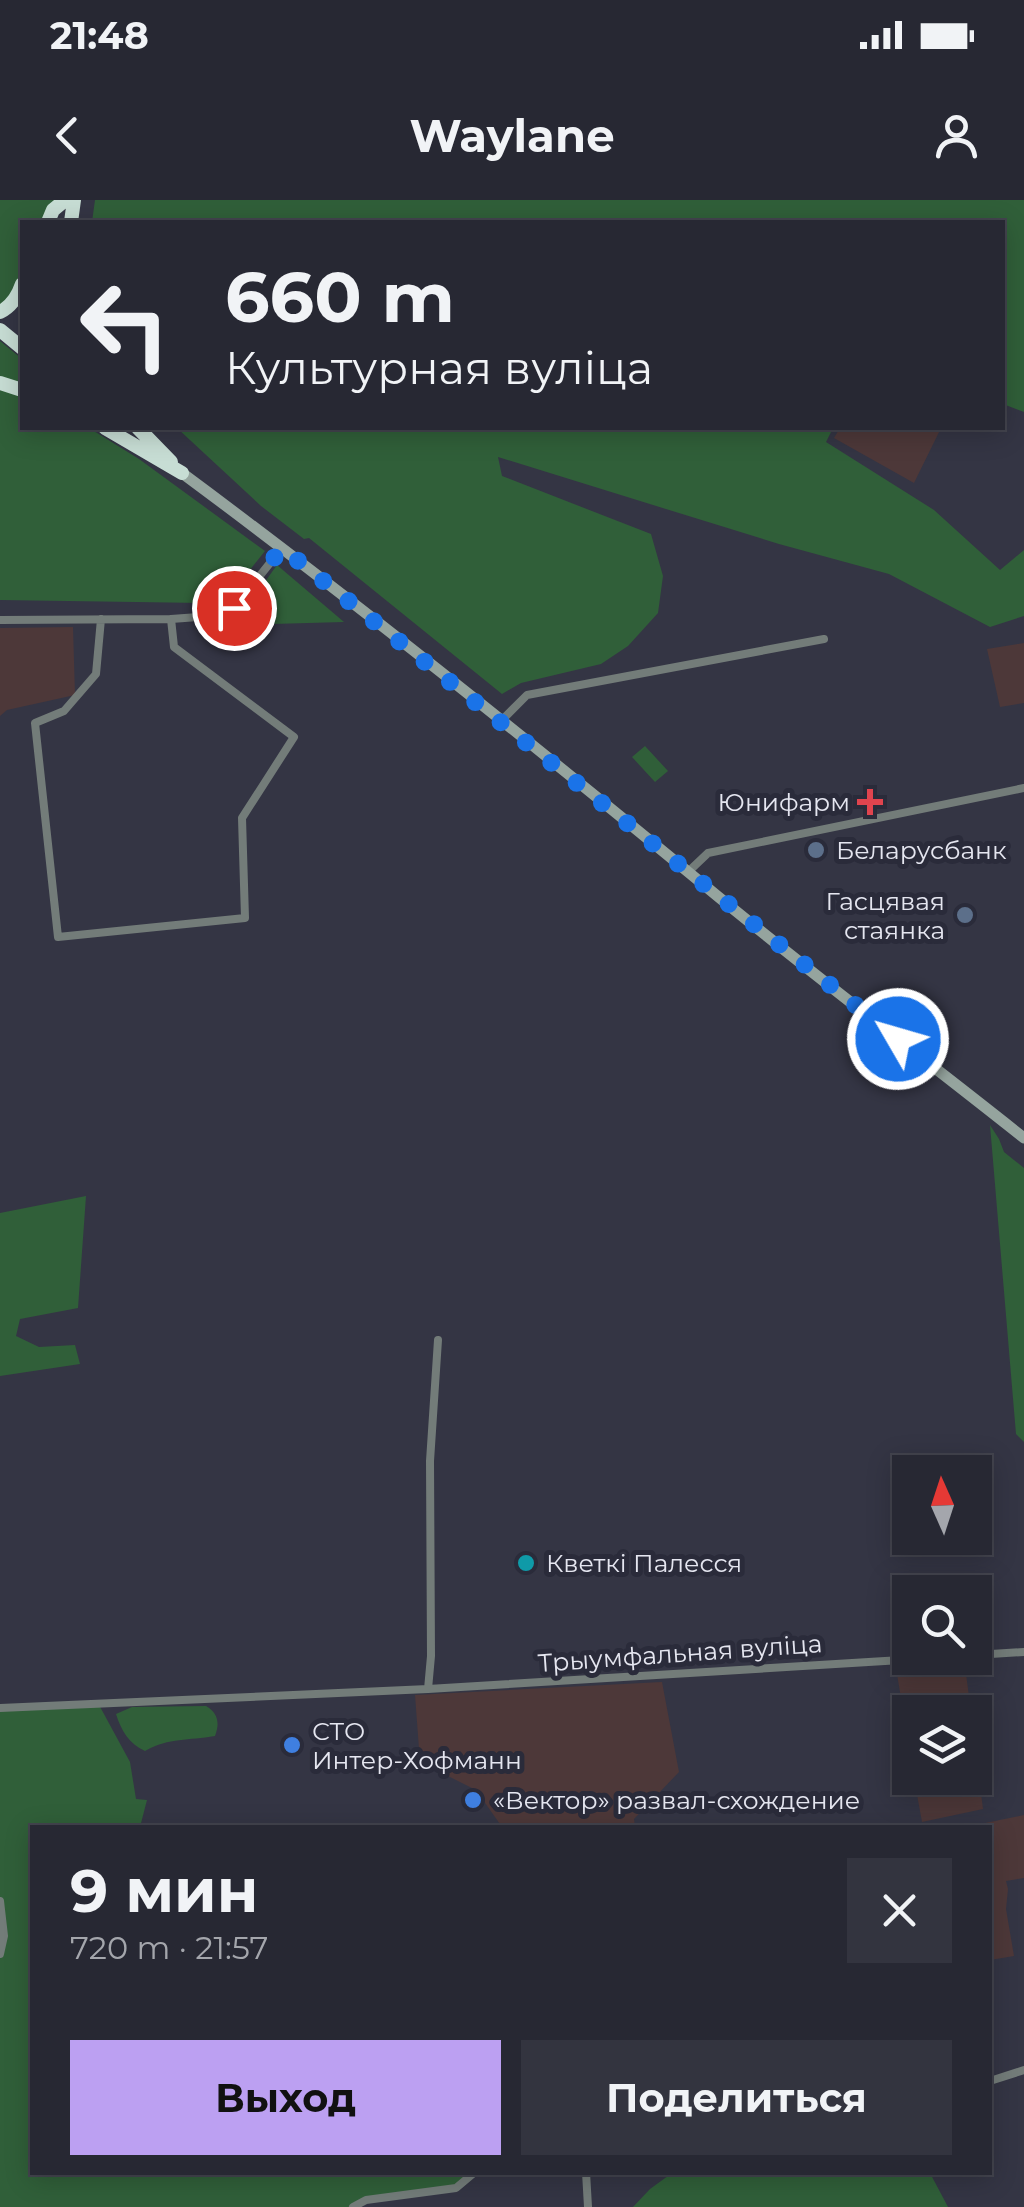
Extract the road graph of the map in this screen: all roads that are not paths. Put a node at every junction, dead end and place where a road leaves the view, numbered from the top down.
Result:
1 (65, 200) edge
2 (49, 220) edge
3 (20, 288) edge
4 (0, 312) edge
5 (0, 330) edge
6 (20, 346) edge
7 (108, 430) edge
8 (126, 430) edge
9 (140, 430) edge
10 (182, 474) junction
11 (282, 548) junction
12 (101, 619) junction
13 (171, 619) junction
14 (0, 620) edge
15 (824, 639) dead end
16 (502, 720) junction
17 (1024, 788) edge
18 (688, 872) junction
19 (1024, 1138) edge
20 (438, 1340) dead end
21 (1024, 1652) edge
22 (992, 1654) edge
23 (892, 1660) edge
24 (428, 1688) junction
25 (0, 1708) edge
26 (0, 1901) edge
27 (0, 1954) edge
28 (1024, 2070) edge
29 (992, 2080) edge
30 (472, 2175) edge
31 (586, 2175) edge
32 (353, 2207) edge
33 (588, 2207) edge

1 - 2 highway
3 - 4 highway
5 - 6 highway
7 - 10 highway
8 - 10 highway
9 - 10 highway
10 - 11 main road
11 - 13 street
11 - 16 main road
12 - 13 street
12 - 13 street
12 - 14 street
15 - 16 street
16 - 18 main road
17 - 18 street
18 - 19 main road
20 - 24 street
21 - 22 street
23 - 24 street, Трыумфальная вуліца
24 - 25 street, Трыумфальная вуліца
26 - 27 street
28 - 29 street
30 - 32 street
31 - 33 street

